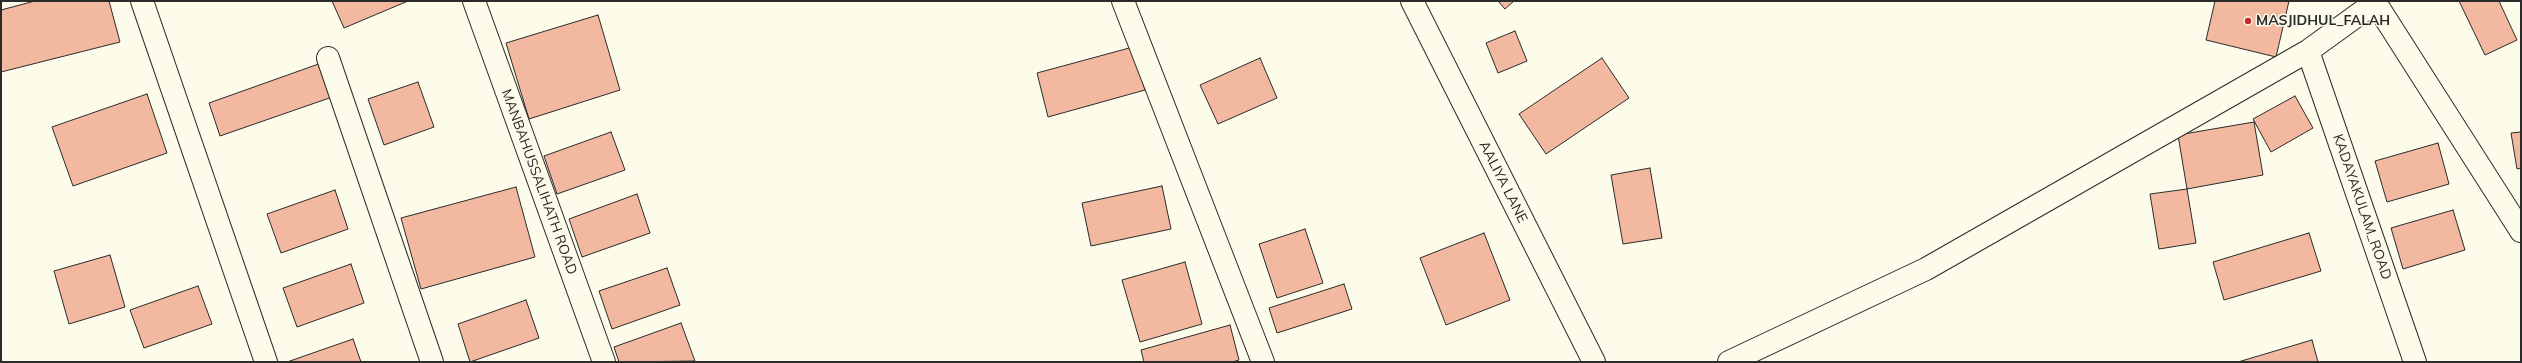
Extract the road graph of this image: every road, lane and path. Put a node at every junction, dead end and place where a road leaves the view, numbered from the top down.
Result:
1 (142, 1) edge
2 (474, 1) edge
3 (1123, 1) edge
4 (1412, 1) edge
5 (2376, 1) edge
6 (2308, 51) junction
7 (328, 58) dead end
8 (2521, 231) edge
9 (266, 362) edge
10 (432, 362) edge
11 (604, 362) edge
12 (1263, 362) edge
13 (1594, 362) edge
14 (1729, 362) edge
15 (2415, 362) edge

1 - 9 street
2 - 11 street, MANBAHUSSALIHATH ROAD
3 - 12 street
4 - 13 street, AALIYA LANE
5 - 6 street
5 - 8 street
6 - 14 street
6 - 15 street, KADAYAKULAM_ROAD
7 - 10 street

